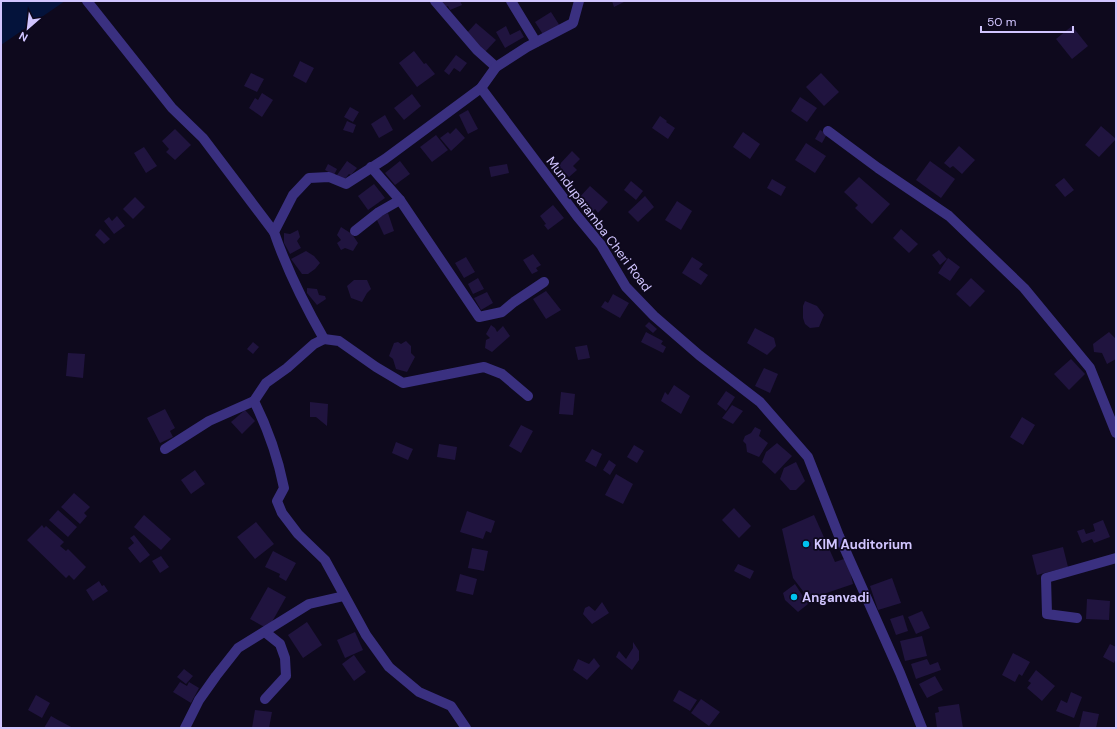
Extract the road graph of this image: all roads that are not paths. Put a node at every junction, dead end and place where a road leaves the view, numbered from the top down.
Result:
1 (86, 1) edge
2 (435, 1) edge
3 (511, 1) edge
4 (579, 1) edge
5 (536, 42) junction
6 (496, 67) junction
7 (481, 88) junction
8 (828, 131) dead end
9 (371, 167) junction
10 (400, 200) junction
11 (355, 231) dead end
12 (274, 232) junction
13 (544, 282) dead end
14 (324, 339) junction
15 (528, 396) dead end
16 (254, 401) junction
17 (1116, 433) edge
18 (165, 449) dead end
19 (1116, 558) edge
20 (344, 596) junction
21 (1077, 618) dead end
22 (265, 632) junction
23 (265, 699) dead end
24 (185, 728) edge
25 (466, 728) edge
26 (922, 728) edge

1 - 12 street
2 - 6 street
3 - 5 street
4 - 5 street
5 - 6 street
6 - 7 street
7 - 9 street
7 - 26 street, Munduparamba Cheri Road
8 - 17 street
9 - 10 street
9 - 12 street
10 - 11 street
10 - 13 street
12 - 14 street
14 - 15 street
14 - 16 street
16 - 18 street
16 - 20 street
19 - 21 street
20 - 22 street
20 - 25 street
22 - 23 street
22 - 24 street

